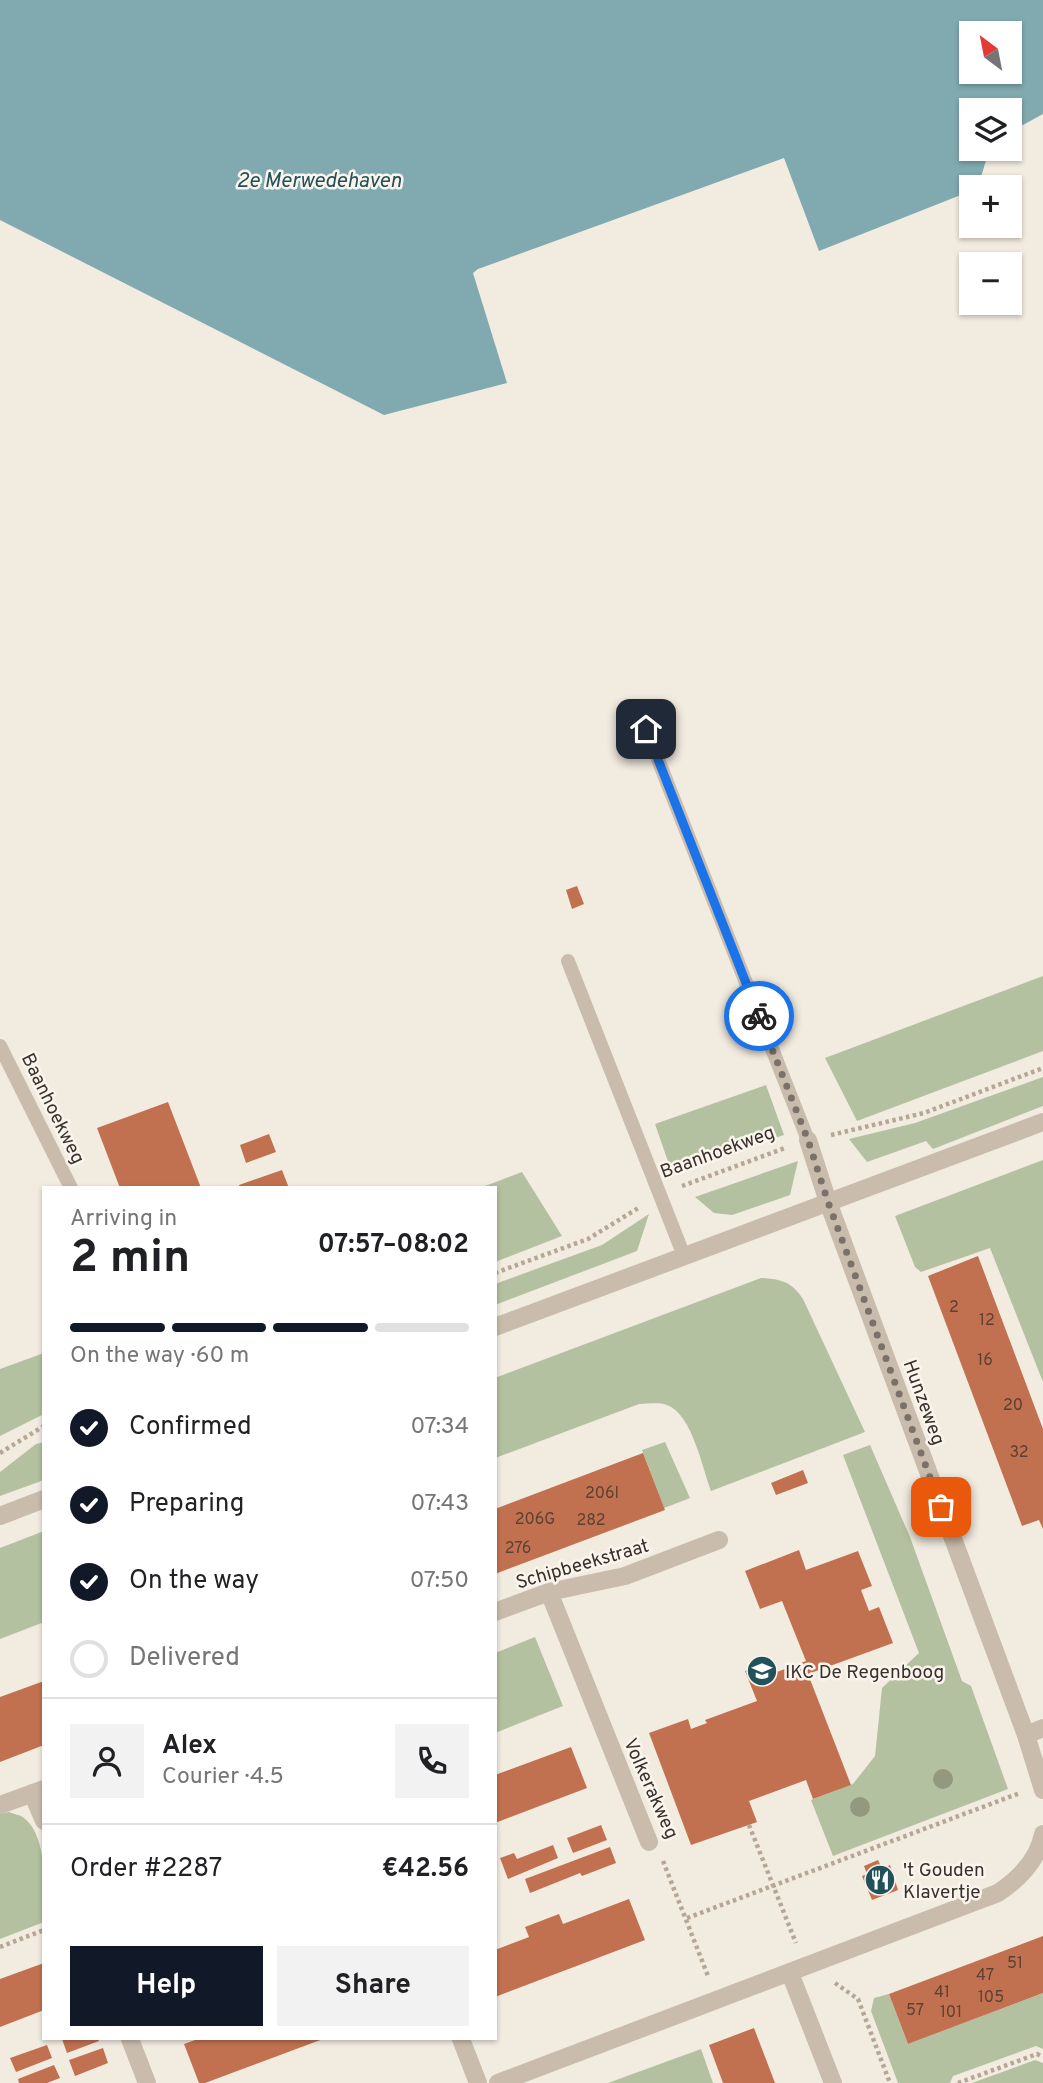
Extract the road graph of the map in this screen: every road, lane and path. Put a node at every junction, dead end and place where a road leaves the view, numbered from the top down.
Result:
1 (646, 729) dead end
2 (569, 961) dead end
3 (0, 1046) edge
4 (1043, 1068) edge
5 (1043, 1122) edge
6 (808, 1140) junction
7 (70, 1186) edge
8 (659, 1195) junction
9 (828, 1202) junction
10 (684, 1256) junction
11 (497, 1272) edge
12 (497, 1326) edge
13 (42, 1427) edge
14 (0, 1452) edge
15 (42, 1500) edge
16 (0, 1516) edge
17 (719, 1540) dead end
18 (549, 1592) junction
19 (497, 1611) edge
20 (1034, 1732) edge
21 (1042, 1787) edge
22 (38, 1791) edge
23 (0, 1805) edge
24 (42, 1811) edge
25 (1043, 1835) edge
26 (649, 1842) joint
27 (687, 1918) junction
28 (42, 1931) edge
29 (0, 1947) edge
30 (790, 1973) junction
31 (718, 2000) junction
32 (130, 2040) edge
33 (461, 2040) edge
34 (1043, 2057) edge
35 (147, 2083) edge
36 (478, 2083) edge
37 (498, 2083) edge
38 (833, 2083) edge
39 (958, 2083) edge

1 - 6 lane
2 - 8 lane
3 - 7 lane, Baanhoekweg
4 - 6 path, Baanhoekweg
5 - 9 street
6 - 8 path, Baanhoekweg
6 - 9 street, Hunzeweg
8 - 10 lane
8 - 11 path, Baanhoekweg
9 - 10 street
9 - 20 street, Hunzeweg
10 - 12 street
13 - 14 path
15 - 16 street
17 - 18 street, Schipbeekstraat
18 - 19 street, Schipbeekstraat
18 - 26 street, Volkerakweg
20 - 21 street
21 - 27 path
22 - 23 street
22 - 24 street
25 - 30 street
26 - 27 path, Volkerakweg
27 - 31 path, Volkerakweg
28 - 29 path
30 - 31 street
30 - 38 street
31 - 37 street
32 - 35 street
33 - 36 street
34 - 39 path

